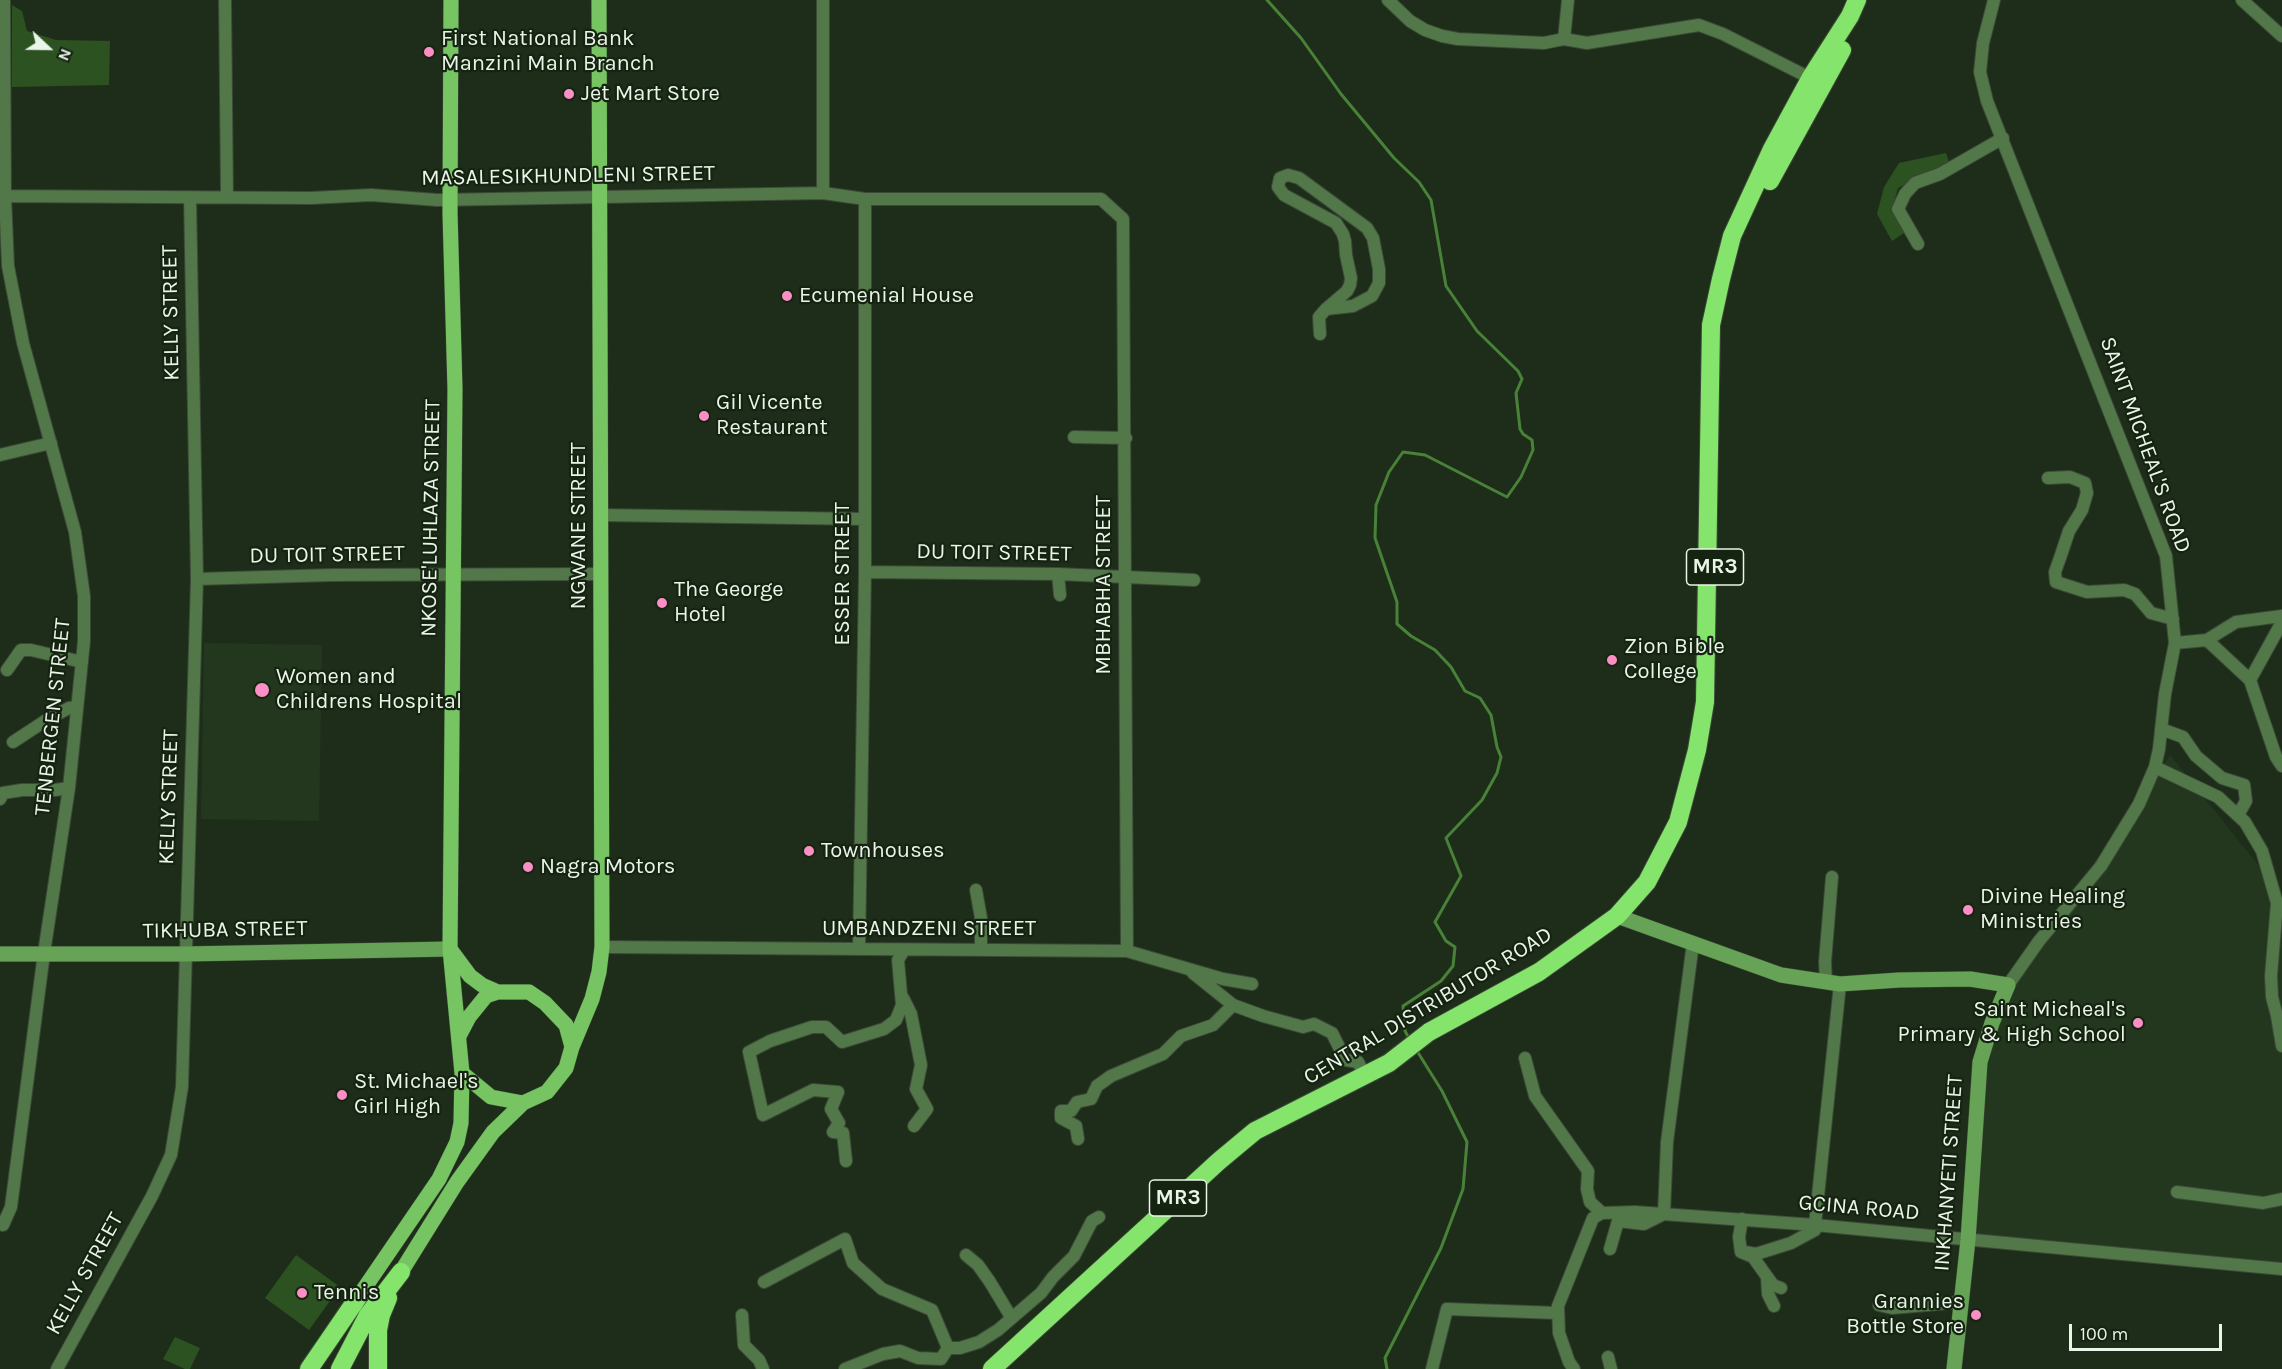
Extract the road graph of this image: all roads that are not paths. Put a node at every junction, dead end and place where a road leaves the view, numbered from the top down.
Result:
1 (4, 0) edge
2 (225, 0) edge
3 (452, 0) edge
4 (599, 0) edge
5 (823, 0) edge
6 (1388, 0) edge
7 (1568, 0) edge
8 (1857, 0) edge
9 (1867, 0) edge
10 (1994, 0) edge
11 (2242, 0) edge
12 (2282, 36) edge
13 (1564, 39) junction
14 (1817, 81) junction
15 (2003, 138) junction
16 (823, 194) junction
17 (2, 196) edge
18 (227, 196) junction
19 (190, 197) junction
20 (599, 198) junction
21 (451, 199) junction
22 (865, 199) junction
23 (1123, 219) joint
24 (1918, 244) dead end
25 (1326, 309) junction
26 (1320, 334) dead end
27 (1074, 437) dead end
28 (1126, 438) junction
29 (51, 443) junction
30 (0, 454) edge
31 (2048, 478) dead end
32 (602, 515) junction
33 (865, 519) junction
34 (865, 572) junction
35 (454, 574) junction
36 (601, 574) junction
37 (1058, 574) junction
38 (1124, 577) junction
39 (197, 579) junction
40 (1194, 580) dead end
41 (1060, 595) dead end
42 (2282, 616) edge
43 (2173, 619) junction
44 (2282, 622) edge
45 (2207, 640) junction
46 (2175, 644) junction
47 (82, 662) junction
48 (7, 670) dead end
49 (2250, 680) junction
50 (77, 707) junction
51 (2161, 729) junction
52 (13, 742) dead end
53 (2282, 766) edge
54 (2155, 767) junction
55 (69, 788) junction
56 (0, 799) edge
57 (2238, 815) junction
58 (1832, 877) dead end
59 (976, 890) dead end
60 (1622, 918) junction
61 (1693, 943) junction
62 (602, 947) junction
63 (450, 949) junction
64 (859, 949) junction
65 (904, 950) junction
66 (981, 950) junction
67 (1127, 951) junction
68 (0, 954) edge
69 (44, 954) junction
70 (185, 954) junction
71 (1189, 969) junction
72 (1833, 983) junction
73 (1252, 984) dead end
74 (2008, 985) junction
75 (498, 992) junction
76 (902, 997) junction
77 (1233, 1005) junction
78 (2280, 1017) edge
79 (459, 1036) junction
80 (2282, 1046) edge
81 (572, 1047) junction
82 (1525, 1058) dead end
83 (1392, 1065) junction
84 (462, 1073) junction
85 (1365, 1076) junction
86 (523, 1103) junction
87 (914, 1126) dead end
88 (1078, 1139) dead end
89 (846, 1161) dead end
90 (2177, 1192) dead end
91 (2282, 1199) edge
92 (1602, 1213) junction
93 (1664, 1214) junction
94 (1099, 1217) dead end
95 (1742, 1220) junction
96 (3, 1225) dead end
97 (1815, 1227) junction
98 (1968, 1240) junction
99 (1610, 1249) dead end
100 (1741, 1252) junction
101 (966, 1255) dead end
102 (2282, 1269) edge
103 (401, 1272) junction
104 (1767, 1276) junction
105 (764, 1282) dead end
106 (1781, 1288) dead end
107 (359, 1296) junction
108 (1961, 1302) junction
109 (1879, 1305) dead end
110 (1774, 1306) dead end
111 (1558, 1313) junction
112 (742, 1315) dead end
113 (1011, 1317) junction
114 (948, 1348) junction
115 (57, 1369) edge
116 (309, 1369) edge
117 (323, 1369) edge
118 (340, 1369) edge
119 (378, 1369) edge
120 (763, 1369) edge
121 (845, 1369) edge
122 (992, 1369) edge
123 (1002, 1369) edge
124 (1432, 1369) edge
125 (1574, 1369) edge
126 (1954, 1369) edge

1 - 17 street, TENBERGEN STREET
2 - 18 street
3 - 21 main road, NKOSE'LUHLAZA STREET
4 - 20 main road, NGWANE STREET
5 - 16 street
6 - 13 street
7 - 13 street
8 - 14 highway, CENTRAL DISTRIBUTOR ROAD / MR3
9 - 14 highway, CENTRAL DISTRIBUTOR ROAD / MR3
10 - 15 street, SAINT MICHEAL'S ROAD
11 - 12 street
13 - 14 street
14 - 60 highway, CENTRAL DISTRIBUTOR ROAD / MR3
15 - 24 street
15 - 43 street, SAINT MICHEAL'S ROAD
16 - 20 street, MASALESIKHUNDLENI STREET
16 - 22 street, MASALESIKHUNDLENI STREET
17 - 19 street, MASALESIKHUNDLENI STREET
17 - 29 street, TENBERGEN STREET
18 - 19 street, MASALESIKHUNDLENI STREET
18 - 21 street, MASALESIKHUNDLENI STREET
19 - 39 street, KELLY STREET
20 - 21 street, MASALESIKHUNDLENI STREET
20 - 32 main road, NGWANE STREET
21 - 35 main road, NKOSE'LUHLAZA STREET
22 - 23 street, MASALESIKHUNDLENI STREET
22 - 33 street, ESSER STREET
23 - 28 street, MBHABHA STREET
25 - 25 street
25 - 26 street
27 - 28 street
28 - 38 street, MBHABHA STREET
29 - 30 street
29 - 47 street, TENBERGEN STREET
31 - 43 street
32 - 33 street
32 - 36 main road, NGWANE STREET
33 - 34 street, ESSER STREET
34 - 37 street, DU TOIT STREET
34 - 64 street, ESSER STREET
35 - 36 street, DU TOIT STREET
35 - 39 street, DU TOIT STREET
35 - 63 main road, NKOSE'LUHLAZA STREET
36 - 62 main road, NGWANE STREET
37 - 38 street, DU TOIT STREET
37 - 41 street
38 - 40 street, DU TOIT STREET
38 - 67 street, MBHABHA STREET
39 - 70 street, KELLY STREET
42 - 45 street
43 - 46 street, SAINT MICHEAL'S ROAD
44 - 49 street
45 - 46 street
45 - 49 street
46 - 51 street, SAINT MICHEAL'S ROAD
47 - 48 street
47 - 50 street, TENBERGEN STREET
49 - 53 street
50 - 52 street
50 - 55 street, TENBERGEN STREET
51 - 54 street, SAINT MICHEAL'S ROAD
51 - 57 street
54 - 57 street
54 - 74 street, SAINT MICHEAL'S ROAD
55 - 56 street
55 - 69 street, TENBERGEN STREET
57 - 78 street
58 - 72 street
59 - 66 street
60 - 61 street
60 - 83 highway, CENTRAL DISTRIBUTOR ROAD / MR3
61 - 72 street
61 - 93 street
62 - 64 street, UMBANDZENI STREET
62 - 81 main road, NGWANE STREET
63 - 70 street, TIKHUBA STREET
63 - 75 main road
63 - 79 main road, NKOSE'LUHLAZA STREET
64 - 65 street, UMBANDZENI STREET
65 - 66 street, UMBANDZENI STREET
65 - 76 street
66 - 67 street, UMBANDZENI STREET
67 - 71 street, UMBANDZENI STREET
68 - 69 street, TIKHUBA STREET
69 - 70 street, TIKHUBA STREET
69 - 96 street, TENBERGEN STREET
70 - 115 street, KELLY STREET
71 - 73 street, UMBANDZENI STREET
71 - 77 street
72 - 74 street
72 - 97 street
74 - 98 street, INKHANYETI STREET
75 - 79 main road
75 - 81 main road
76 - 87 street
76 - 89 street
77 - 85 street
77 - 88 street
78 - 80 street
79 - 84 main road
81 - 86 main road
82 - 92 street
83 - 85 highway, CENTRAL DISTRIBUTOR ROAD / MR3
83 - 123 highway, CENTRAL DISTRIBUTOR ROAD / MR3
84 - 86 main road
84 - 107 main road
85 - 122 highway, CENTRAL DISTRIBUTOR ROAD / MR3
86 - 103 main road
90 - 91 street
92 - 93 street, GCINA ROAD
92 - 111 street
93 - 95 street, GCINA ROAD
93 - 99 street
94 - 113 street
95 - 97 street, GCINA ROAD
95 - 100 street
97 - 98 street, GCINA ROAD
97 - 100 street
98 - 102 street, GCINA ROAD
98 - 108 street, INKHANYETI STREET
100 - 104 street
101 - 113 street
103 - 118 highway
103 - 119 highway
104 - 106 street
104 - 110 street
105 - 114 street
107 - 116 highway
107 - 117 highway
108 - 109 street
108 - 126 street, INKHANYETI STREET
111 - 124 street
111 - 125 street
112 - 120 street
113 - 114 street
114 - 121 street

